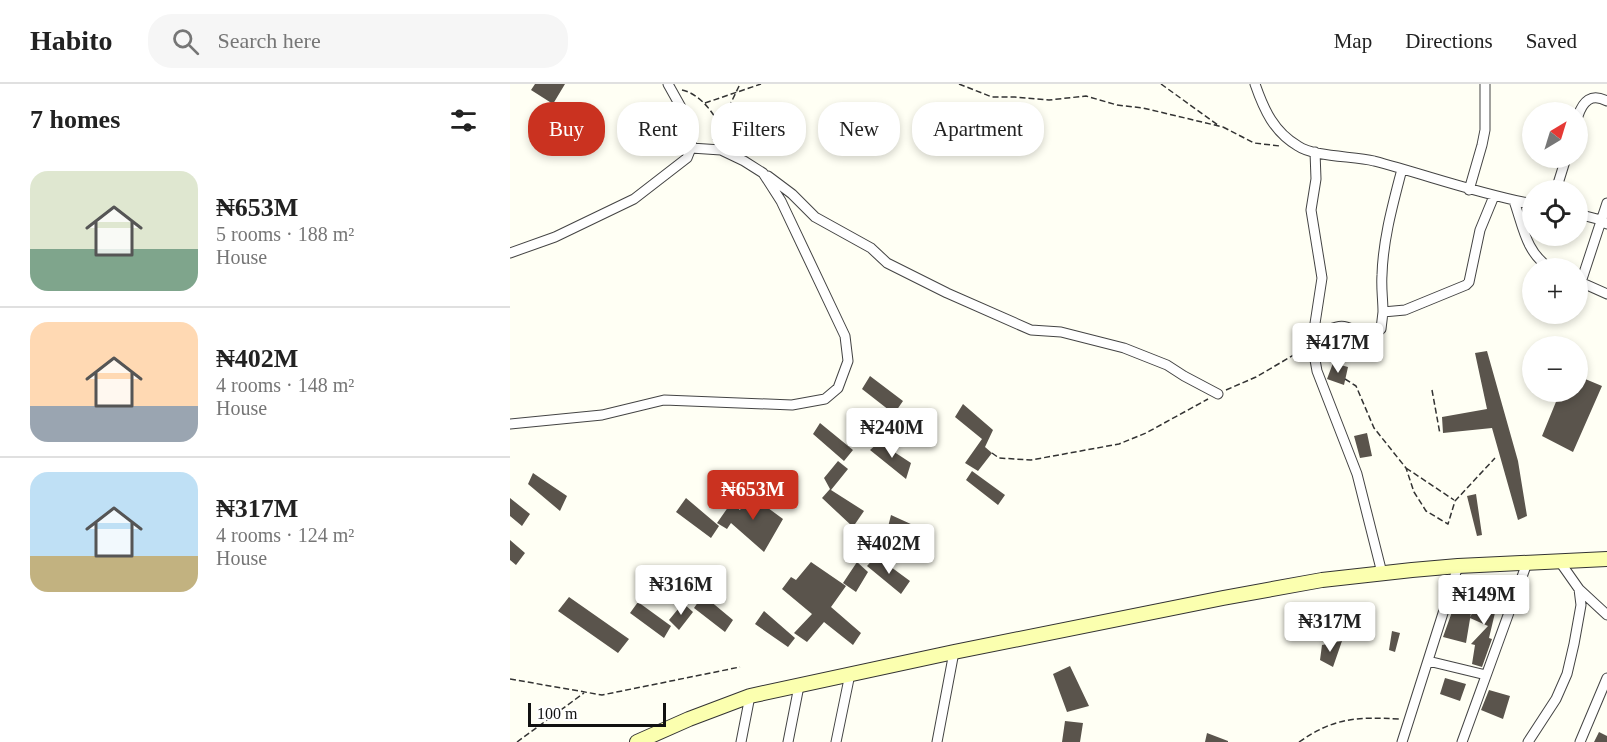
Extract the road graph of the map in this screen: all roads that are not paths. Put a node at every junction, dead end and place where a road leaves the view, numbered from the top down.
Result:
1 (1255, 84) edge
2 (1485, 84) edge
3 (669, 86) edge
4 (1607, 101) edge
5 (678, 102) edge
6 (1584, 102) edge
7 (699, 148) edge
8 (1315, 152) junction
9 (688, 156) edge
10 (1402, 169) junction
11 (763, 173) junction
12 (1469, 190) junction
13 (1494, 196) junction
14 (1514, 201) junction
15 (1522, 202) edge
16 (1607, 203) edge
17 (1588, 217) edge
18 (1604, 222) edge
19 (510, 253) edge
20 (1536, 258) edge
21 (1588, 261) edge
22 (1588, 285) edge
23 (1607, 294) edge
24 (1383, 312) junction
25 (1312, 343) junction
26 (1218, 394) road end
27 (510, 424) edge
28 (1607, 559) edge
29 (1560, 562) junction
30 (1527, 563) junction
31 (1458, 566) junction
32 (1382, 573) junction
33 (1579, 589) junction
34 (1607, 615) edge
35 (954, 652) junction
36 (1428, 661) junction
37 (850, 674) junction
38 (1486, 675) junction
39 (1607, 678) edge
40 (799, 686) junction
41 (750, 696) junction
42 (637, 742) edge
43 (741, 742) edge
44 (788, 742) edge
45 (836, 742) edge
46 (937, 742) edge
47 (1402, 742) edge
48 (1462, 742) edge
49 (1528, 742) edge
50 (1580, 742) edge

1 - 8 street
2 - 12 street
3 - 5 street
4 - 6 street
7 - 11 street
8 - 10 street
8 - 25 street
9 - 19 street
10 - 12 street
10 - 24 street
11 - 26 street
11 - 27 street
12 - 13 street
13 - 14 street
13 - 24 street
14 - 15 street
14 - 20 street
16 - 18 street
17 - 18 street
18 - 21 street
22 - 23 street
24 - 25 street
25 - 32 street
28 - 29 main road
29 - 30 main road
29 - 33 street
30 - 31 main road
30 - 38 street
31 - 32 main road
31 - 36 street
32 - 35 main road
33 - 34 street
33 - 49 street
35 - 37 main road
35 - 46 street
36 - 38 street
36 - 47 street
37 - 40 main road
37 - 45 street
38 - 48 street
39 - 50 street
40 - 41 main road
40 - 44 street
41 - 42 main road
41 - 43 street

